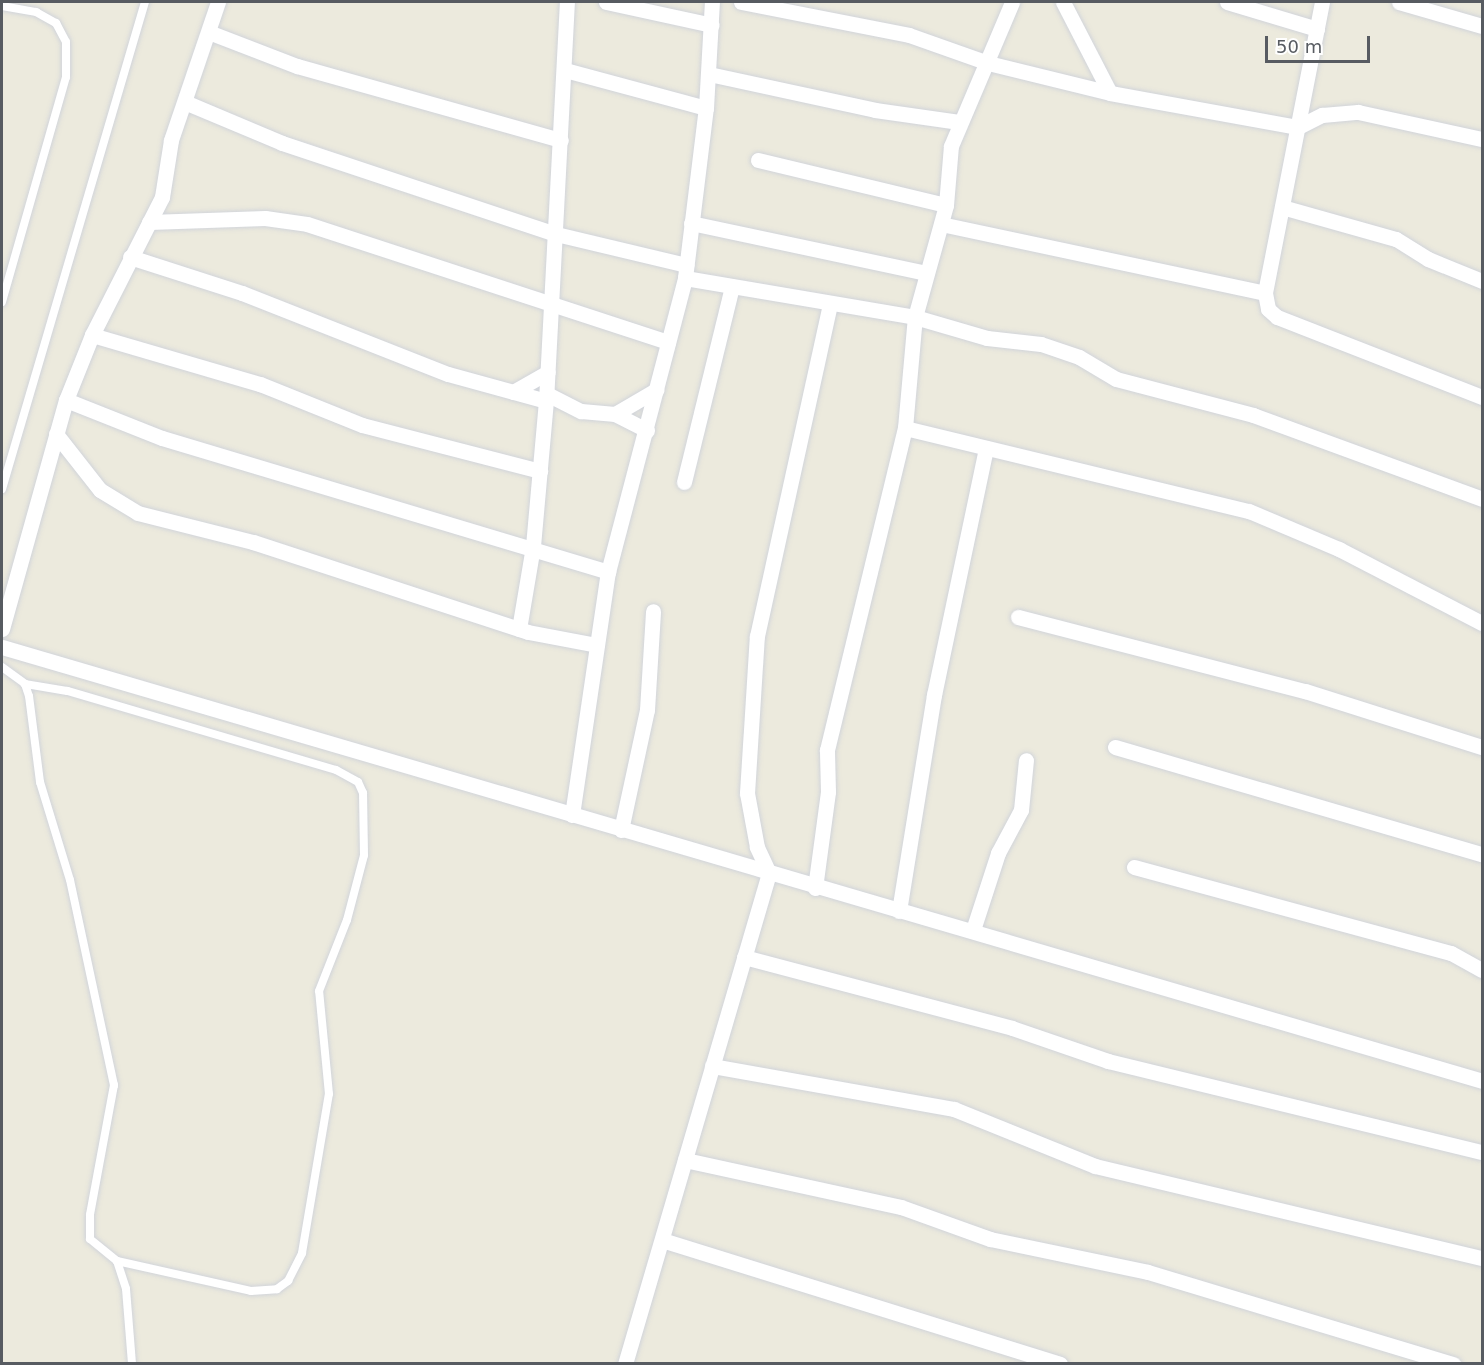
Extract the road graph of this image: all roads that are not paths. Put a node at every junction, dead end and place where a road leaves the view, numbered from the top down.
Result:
1 (145, 2) edge
2 (218, 2) edge
3 (567, 2) edge
4 (606, 2) edge
5 (712, 2) edge
6 (741, 2) edge
7 (1012, 2) edge
8 (1063, 2) edge
9 (1227, 2) edge
10 (1322, 2) edge
11 (1399, 2) edge
12 (2, 6) edge
13 (712, 25) junction
14 (1482, 26) edge
15 (1317, 28) junction
16 (211, 33) junction
17 (988, 63) junction
18 (565, 70) junction
19 (709, 74) junction
20 (1110, 93) junction
21 (187, 103) junction
22 (706, 108) junction
23 (959, 122) junction
24 (1298, 127) junction
25 (1482, 139) edge
26 (561, 140) junction
27 (759, 160) dead end
28 (946, 205) junction
29 (1282, 207) junction
30 (149, 222) junction
31 (692, 223) junction
32 (941, 224) junction
33 (556, 234) junction
34 (130, 257) junction
35 (686, 272) junction
36 (927, 273) junction
37 (1482, 280) edge
38 (732, 287) junction
39 (1265, 293) junction
40 (2, 302) edge
41 (552, 302) junction
42 (830, 305) junction
43 (915, 317) junction
44 (92, 335) junction
45 (668, 342) junction
46 (548, 372) junction
47 (656, 390) junction
48 (513, 392) junction
49 (1482, 397) edge
50 (547, 398) junction
51 (66, 400) junction
52 (615, 414) junction
53 (905, 428) junction
54 (647, 430) junction
55 (56, 434) junction
56 (986, 448) junction
57 (540, 471) junction
58 (684, 482) dead end
59 (2, 489) edge
60 (1482, 499) edge
61 (532, 546) junction
62 (608, 572) junction
63 (653, 611) dead end
64 (1018, 617) dead end
65 (1482, 623) edge
66 (2, 629) edge
67 (519, 629) junction
68 (597, 645) junction
69 (2, 647) edge
70 (2, 667) edge
71 (25, 684) junction
72 (1115, 747) dead end
73 (1482, 747) edge
74 (1026, 760) dead end
75 (572, 815) junction
76 (621, 830) junction
77 (1482, 854) edge
78 (1134, 867) dead end
79 (769, 873) junction
80 (815, 888) junction
81 (899, 911) junction
82 (974, 930) junction
83 (744, 957) junction
84 (1482, 970) edge
85 (712, 1066) junction
86 (1482, 1080) edge
87 (1482, 1152) edge
88 (685, 1160) junction
89 (662, 1240) junction
90 (1482, 1258) edge
91 (117, 1261) junction
92 (132, 1364) edge
93 (625, 1364) edge
94 (1060, 1364) edge
95 (1453, 1364) edge

1 - 59 lane
2 - 16 street
3 - 18 street
4 - 13 street
5 - 13 street
6 - 17 street
7 - 17 street
8 - 20 street
9 - 15 street
10 - 15 street
11 - 14 street
12 - 40 lane
13 - 19 street
15 - 24 street
16 - 21 street
16 - 26 street
17 - 20 street
17 - 23 street
18 - 22 street
18 - 26 street
19 - 22 street
19 - 23 street
20 - 24 street
21 - 30 street
21 - 33 street
22 - 31 street
23 - 28 street
24 - 25 street
24 - 29 street
26 - 33 street
27 - 28 street
28 - 32 street
29 - 37 street
29 - 39 street
30 - 34 street
30 - 41 street
31 - 35 street
31 - 36 street
32 - 36 street
32 - 39 street
33 - 35 street
33 - 41 street
34 - 44 street
34 - 48 street
35 - 38 street
35 - 45 street
36 - 43 street
38 - 42 street
38 - 58 street
39 - 49 street
41 - 45 street
41 - 46 street
42 - 43 street
42 - 79 street
43 - 53 street
43 - 60 street
44 - 51 street
44 - 57 street
45 - 47 street
46 - 48 street
46 - 50 street
47 - 52 street
47 - 54 street
48 - 50 street
50 - 52 street
50 - 57 street
51 - 55 street
51 - 61 street
52 - 54 street
53 - 56 street
53 - 80 street
54 - 62 street
55 - 66 street
55 - 67 street
56 - 65 street
56 - 81 street
57 - 61 street
61 - 62 street
61 - 67 street
62 - 68 street
63 - 76 street
64 - 73 street
67 - 68 street
68 - 75 street
69 - 75 street
70 - 71 lane
71 - 91 lane
71 - 91 lane
72 - 77 street
74 - 82 street
75 - 76 street
76 - 79 street
78 - 84 street
79 - 80 street
79 - 83 street
80 - 81 street
81 - 82 street
82 - 86 street
83 - 85 street
83 - 87 street
85 - 88 street
85 - 90 street
88 - 89 street
88 - 95 street
89 - 93 street
89 - 94 street
91 - 92 lane

